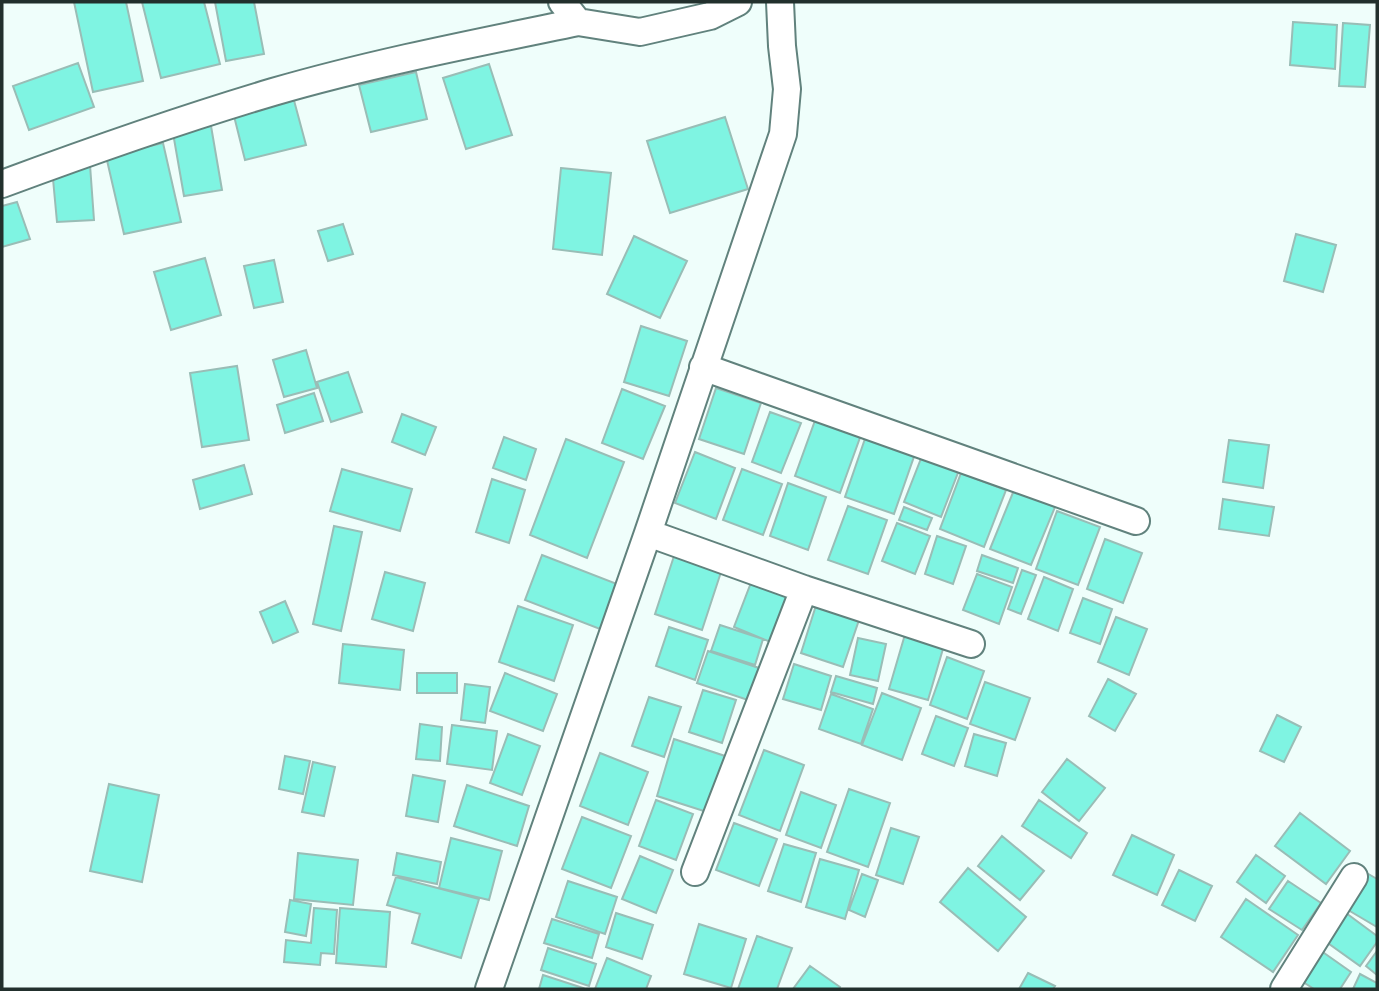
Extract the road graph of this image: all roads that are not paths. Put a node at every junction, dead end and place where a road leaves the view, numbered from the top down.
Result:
1 (738, 2) edge
2 (780, 2) edge
3 (570, 12) edge
4 (2, 184) edge
5 (703, 366) junction
6 (1136, 521) dead end
7 (648, 533) junction
8 (804, 589) junction
9 (971, 645) dead end
10 (695, 872) dead end
11 (1354, 877) dead end
12 (489, 989) edge
13 (1284, 989) edge

1 - 3 street
2 - 5 street
3 - 4 street
5 - 6 street
5 - 7 street
7 - 8 street
7 - 12 street
8 - 9 street
8 - 10 street
11 - 13 street

